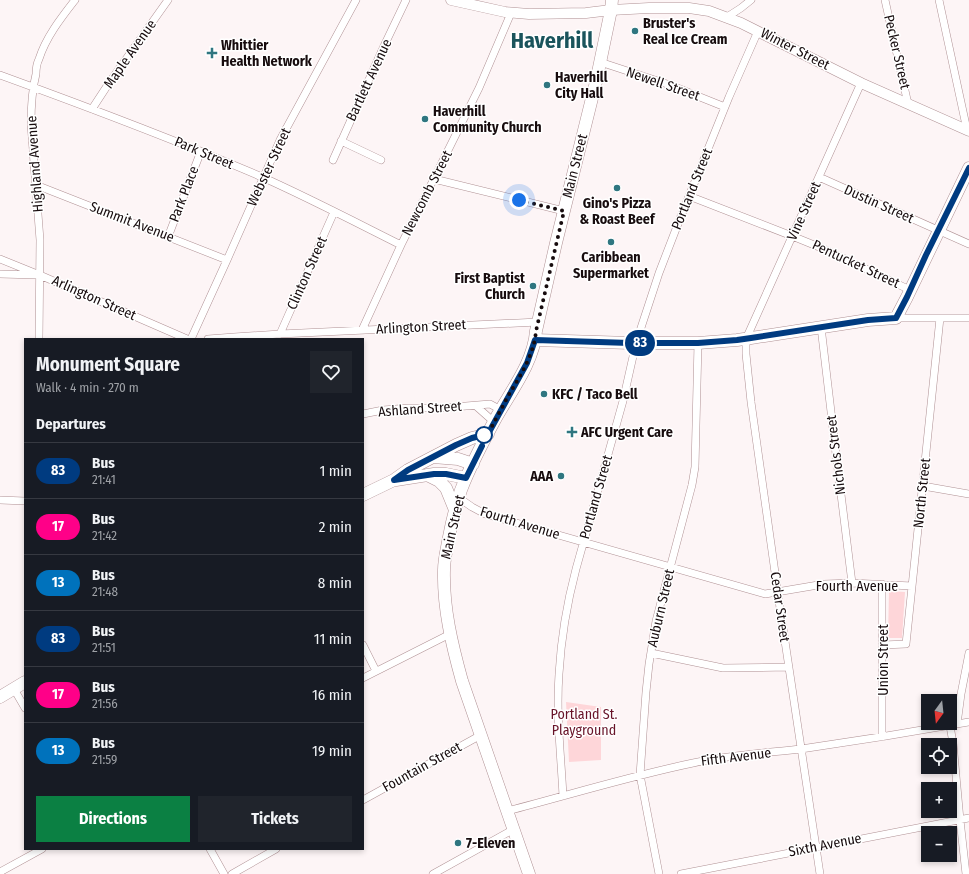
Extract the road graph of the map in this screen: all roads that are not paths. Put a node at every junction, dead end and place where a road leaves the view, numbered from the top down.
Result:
1 (75, 0) edge
2 (168, 0) edge
3 (356, 0) edge
4 (406, 0) edge
5 (451, 0) edge
6 (751, 0) edge
7 (885, 0) edge
8 (939, 0) edge
9 (611, 5) edge
10 (511, 13) junction
11 (727, 17) junction
12 (758, 31) junction
13 (600, 62) junction
14 (0, 75) edge
15 (861, 83) junction
16 (33, 87) junction
17 (908, 104) junction
18 (725, 107) junction
19 (92, 109) junction
20 (968, 130) edge
21 (341, 141) junction
22 (201, 151) junction
23 (333, 160) dead end
24 (381, 160) dead end
25 (969, 168) edge
26 (819, 177) junction
27 (263, 178) junction
28 (434, 179) junction
29 (36, 185) junction
30 (689, 196) junction
31 (564, 211) junction
32 (334, 212) junction
33 (938, 231) junction
34 (168, 236) junction
35 (792, 236) junction
36 (969, 244) edge
37 (401, 245) junction
38 (0, 259) edge
39 (227, 260) junction
40 (0, 274) edge
41 (40, 275) junction
42 (910, 290) junction
43 (896, 318) junction
44 (940, 318) junction
45 (969, 318) edge
46 (538, 322) junction
47 (821, 327) junction
48 (362, 330) junction
49 (280, 334) junction
50 (39, 338) edge
51 (185, 338) edge
52 (191, 338) edge
53 (222, 338) edge
54 (746, 339) junction
55 (535, 340) junction
56 (636, 343) junction
57 (698, 343) junction
58 (476, 406) junction
59 (501, 410) junction
60 (364, 414) edge
61 (494, 422) junction
62 (488, 434) junction
63 (433, 457) junction
64 (473, 464) junction
65 (427, 475) junction
66 (466, 478) junction
67 (394, 480) junction
68 (923, 486) junction
69 (969, 494) edge
70 (364, 495) edge
71 (459, 498) junction
72 (0, 500) edge
73 (24, 501) edge
74 (456, 510) junction
75 (583, 542) junction
76 (670, 568) junction
77 (852, 583) junction
78 (882, 584) junction
79 (912, 586) junction
80 (778, 592) junction
81 (450, 634) junction
82 (883, 645) junction
83 (364, 647) edge
84 (969, 653) edge
85 (651, 654) junction
86 (789, 667) junction
87 (376, 671) junction
88 (364, 677) edge
89 (24, 683) edge
90 (14, 689) junction
91 (0, 697) edge
92 (24, 706) edge
93 (957, 712) edge
94 (969, 722) edge
95 (957, 724) edge
96 (924, 730) edge
97 (954, 730) edge
98 (481, 735) junction
99 (882, 737) junction
100 (801, 748) junction
101 (640, 775) junction
102 (563, 796) junction
103 (364, 799) edge
104 (508, 811) junction
105 (969, 818) edge
106 (960, 820) junction
107 (514, 829) junction
108 (816, 847) junction
109 (40, 850) edge
110 (211, 850) edge
111 (274, 850) edge
112 (0, 872) edge
113 (224, 874) edge
114 (232, 874) edge
115 (433, 874) edge
116 (529, 874) edge
117 (659, 874) edge
118 (682, 874) edge
119 (820, 874) edge
120 (966, 874) edge

1 - 16 street, Highland Avenue
2 - 19 street, Maple Avenue
3 - 27 street, Webster Street
4 - 21 street, Bartlett Avenue
5 - 10 main road, Winter Street
6 - 11 street
7 - 17 street, Pecker Street
8 - 20 street
9 - 10 main road, Winter Street
9 - 11 main road, Winter Street
9 - 13 main road, Main Street
10 - 28 street, Newcomb Street
11 - 12 main road, Winter Street
12 - 15 main road, Winter Street
12 - 18 street, Portland Street
13 - 18 street, Newell Street
13 - 31 main road, Main Street
14 - 16 street, Park Street
15 - 17 main road, Winter Street
15 - 26 street, Vine Street
16 - 19 street, Park Street
16 - 29 street, Highland Avenue
17 - 20 main road, Winter Street
18 - 30 street, Portland Street
19 - 22 street, Park Street
21 - 23 street, Bartlett Avenue
21 - 24 street
22 - 27 street, Park Street
22 - 34 street, Park Place
25 - 33 main road
26 - 33 street, Dustin Street
26 - 35 street, Vine Street
27 - 32 street, Park Street
27 - 39 street, Webster Street
28 - 31 street
28 - 37 street, Newcomb Street
29 - 34 street, Summit Avenue
29 - 41 street, Highland Avenue
30 - 35 street, Pentucket Street
30 - 56 street, Portland Street
31 - 46 main road, Main Street
32 - 37 street, Park Street
32 - 49 street, Clinton Street
33 - 36 street, Dustin Street
33 - 42 main road
34 - 39 street, Summit Avenue
35 - 42 street, Pentucket Street
35 - 54 street, Vine Street
37 - 48 street, Newcomb Street
38 - 41 street, Arlington Street
39 - 52 street, Webster Street
40 - 41 street
41 - 50 street, Highland Avenue
41 - 51 street, Arlington Street
42 - 43 main road
43 - 44 street
43 - 47 main road
44 - 45 street
44 - 68 street, North Street
46 - 48 street, Arlington Street
46 - 55 main road, Main Street
47 - 54 main road
47 - 77 street, Nichols Street
48 - 49 street, Arlington Street
49 - 53 street, Arlington Street
54 - 57 main road
54 - 80 street, Cedar Street
55 - 56 main road
55 - 59 main road, Main Street
56 - 57 main road
56 - 75 street, Portland Street
57 - 76 street, Auburn Street
58 - 59 street, Ashland Street
58 - 60 street, Ashland Street
58 - 61 street, Ashland Street
59 - 61 main road, Main Street
61 - 62 main road, Main Street
62 - 63 main road
62 - 64 main road, Main Street
63 - 64 main road
63 - 67 main road
64 - 66 main road, Main Street
65 - 66 main road
65 - 67 main road
65 - 74 main road
66 - 71 main road, Main Street
67 - 70 main road
68 - 69 street
68 - 79 street, North Street
71 - 74 main road, Main Street
71 - 75 street, Fourth Avenue
72 - 73 street
74 - 81 main road, Main Street
75 - 76 street, Fourth Avenue
75 - 102 street, Portland Street
76 - 80 street, Fourth Avenue
76 - 85 street, Auburn Street
77 - 78 street, Fourth Avenue
77 - 80 street, Fourth Avenue
78 - 79 street, Fourth Avenue
78 - 82 street, Union Street
79 - 82 street, North Street
80 - 86 street, Cedar Street
81 - 87 street
81 - 98 main road, Main Street
82 - 99 street, Union Street
83 - 87 street
84 - 93 street
85 - 86 street
85 - 101 street, Auburn Street
86 - 100 street, Cedar Street
87 - 88 street
89 - 90 main road
90 - 91 main road
90 - 92 street
94 - 95 street, Fifth Avenue
96 - 99 street, Fifth Avenue
97 - 106 street
98 - 103 street, Fountain Street
98 - 104 main road, Main Street
99 - 100 street, Fifth Avenue
100 - 101 street, Fifth Avenue
100 - 108 street, Cedar Street
101 - 102 street, Fifth Avenue
101 - 117 street, Auburn Street
102 - 104 street, Fifth Avenue
104 - 107 main road, Main Street
105 - 106 street, Sixth Avenue
106 - 108 street, Sixth Avenue
106 - 120 street
107 - 115 street
107 - 116 main road, Main Street
108 - 118 street, Sixth Avenue
108 - 119 street, Cedar Street
109 - 112 street
110 - 113 street
111 - 114 street

